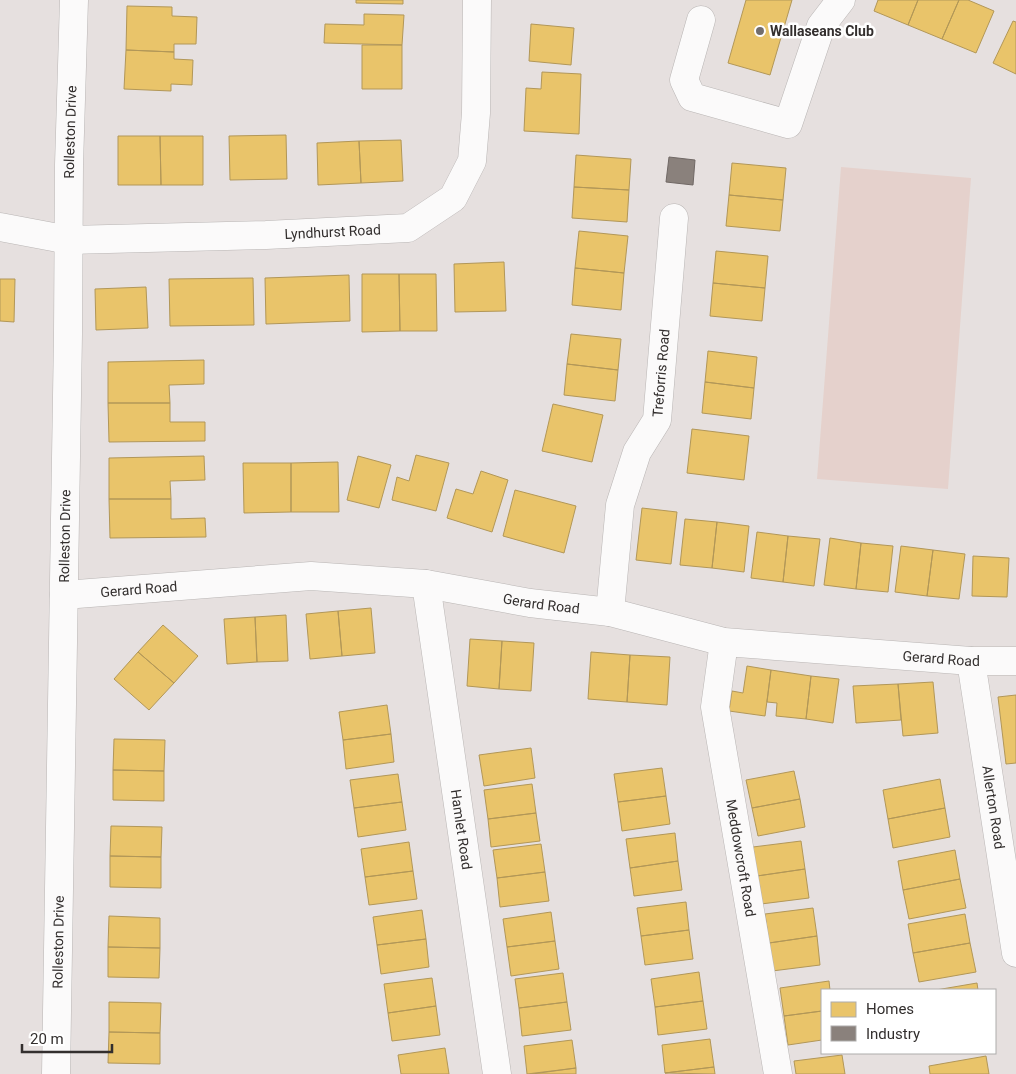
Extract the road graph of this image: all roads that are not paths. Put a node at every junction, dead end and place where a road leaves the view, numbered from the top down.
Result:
1 (74, 0) edge
2 (477, 0) edge
3 (841, 0) edge
4 (700, 20) dead end
5 (674, 218) dead end
6 (0, 227) edge
7 (69, 240) junction
8 (426, 584) junction
9 (64, 595) junction
10 (610, 612) junction
11 (724, 642) junction
12 (972, 661) junction
13 (1016, 661) edge
14 (1016, 953) edge
15 (56, 1074) edge
16 (497, 1074) edge
17 (778, 1074) edge

1 - 7 street, Rolleston Drive
2 - 7 street, Lyndhurst Road
3 - 4 street
5 - 10 street, Treforris Road
6 - 7 street, Lyndhurst Road
7 - 9 street, Rolleston Drive
8 - 9 street, Gerard Road
8 - 10 street, Gerard Road
8 - 16 street, Hamlet Road
9 - 15 street, Rolleston Drive
10 - 11 street, Gerard Road
11 - 12 street, Gerard Road
11 - 17 street, Meddowcroft Road
12 - 13 street, Gerard Road
12 - 14 street, Allerton Road

